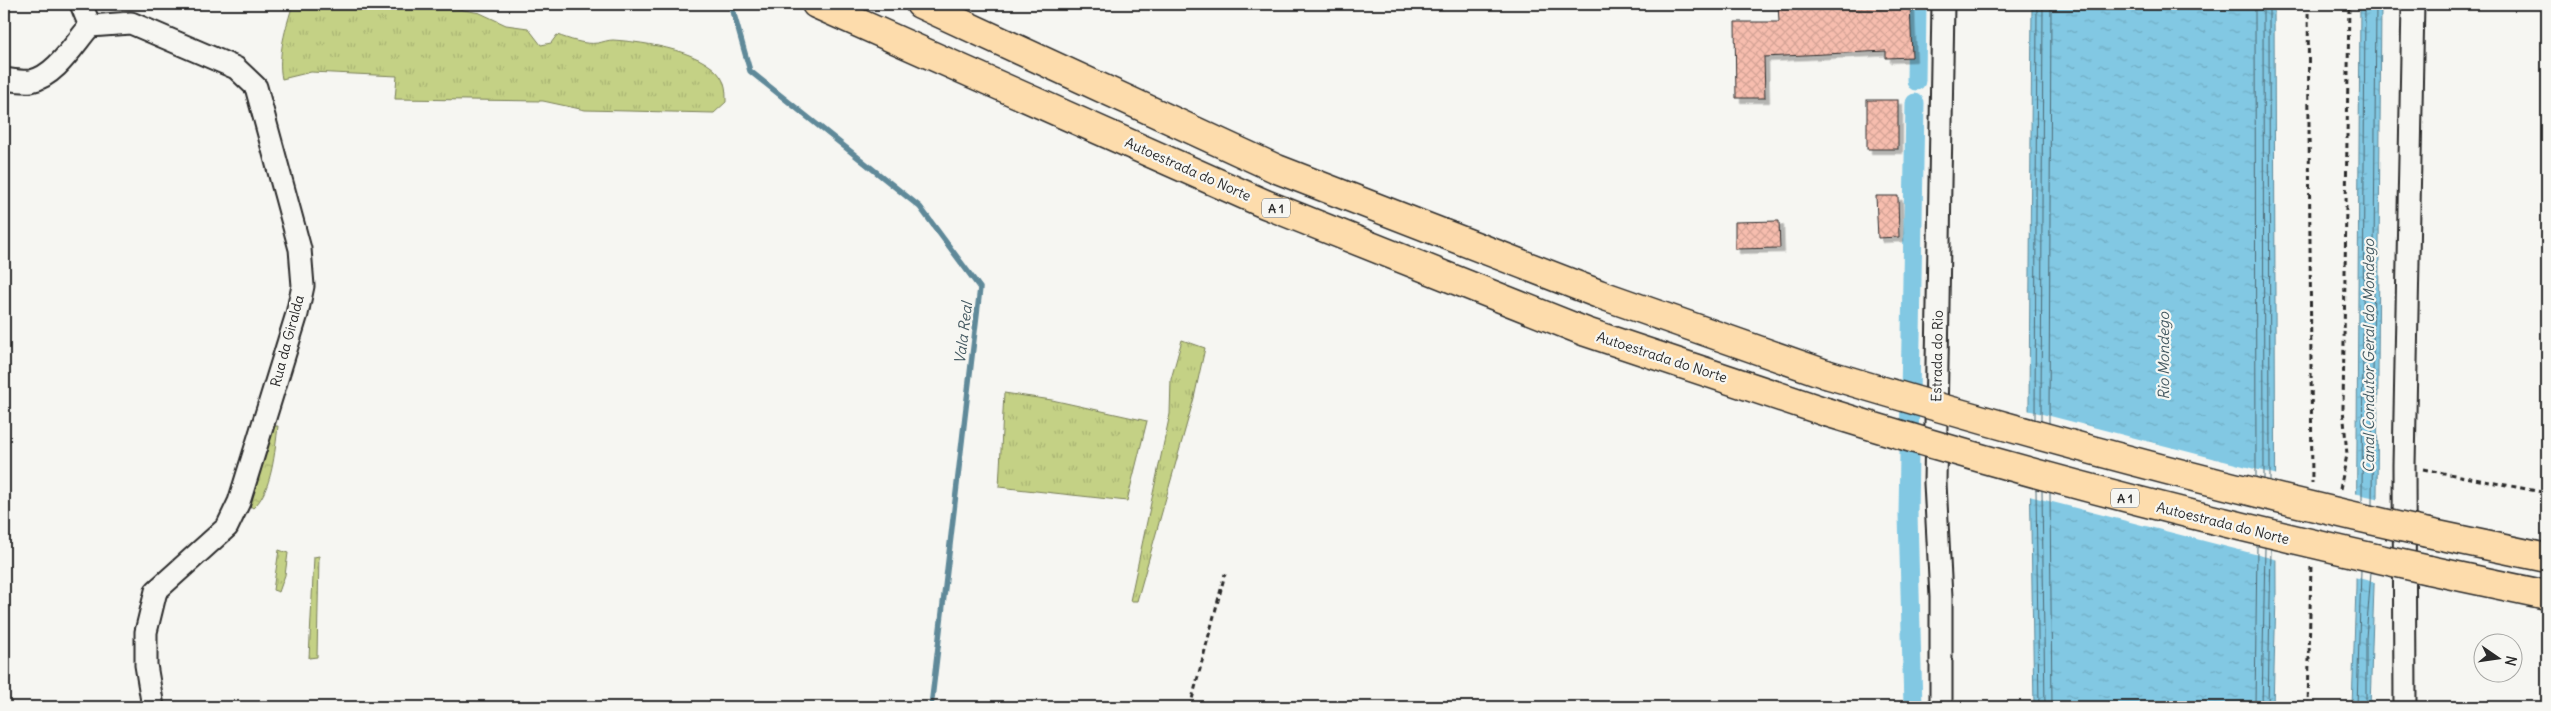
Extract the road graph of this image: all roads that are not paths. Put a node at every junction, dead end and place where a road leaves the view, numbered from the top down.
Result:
1 (81, 4) edge
2 (816, 4) edge
3 (920, 4) edge
4 (1943, 4) edge
5 (2413, 4) edge
6 (90, 26) junction
7 (4, 79) edge
8 (2547, 558) edge
9 (2547, 595) edge
10 (153, 707) edge
11 (1941, 707) edge
12 (2405, 707) edge

1 - 6 street
2 - 9 highway, Autoestrada do Norte / A 1, bridge
3 - 8 highway, bridge
4 - 11 street, Estrada do Rio
5 - 12 street
6 - 7 street
6 - 10 street, Rua da Giralda

